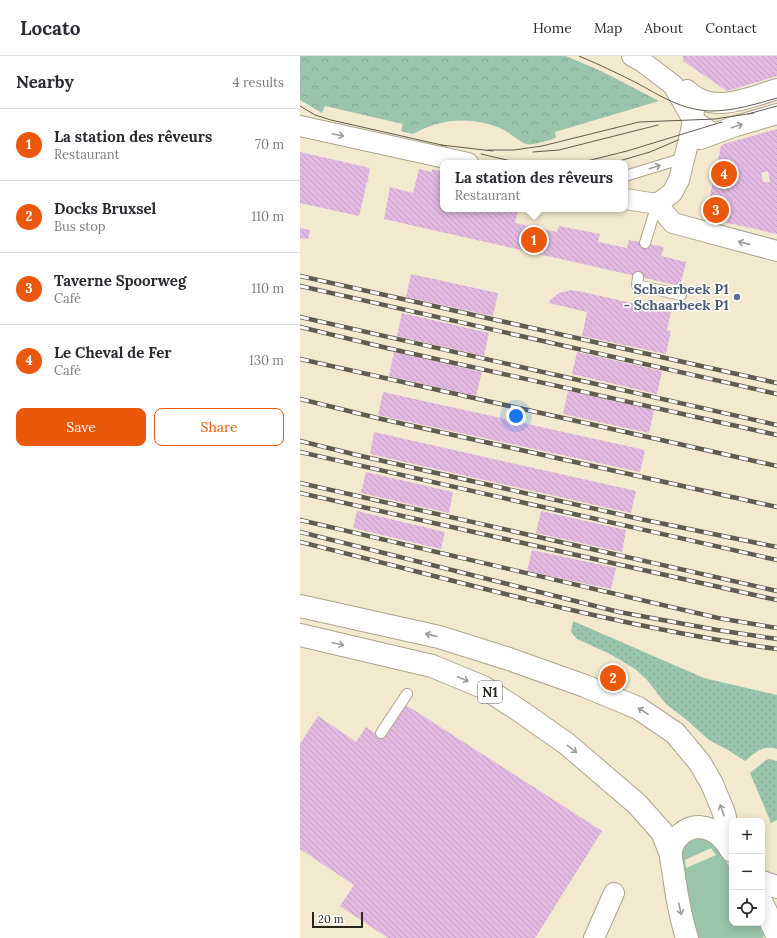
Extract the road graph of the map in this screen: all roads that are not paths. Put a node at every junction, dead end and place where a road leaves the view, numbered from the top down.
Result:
1 (641, 58) edge
2 (673, 85) junction
3 (777, 90) edge
4 (693, 96) junction
5 (777, 114) edge
6 (693, 120) junction
7 (300, 126) edge
8 (712, 134) junction
9 (686, 151) junction
10 (454, 160) edge
11 (628, 175) edge
12 (628, 199) edge
13 (657, 204) junction
14 (645, 243) dead end
15 (777, 251) edge
16 (638, 277) dead end
17 (681, 295) dead end
18 (300, 606) edge
19 (300, 635) edge
20 (407, 694) dead end
21 (381, 733) dead end
22 (729, 834) edge
23 (729, 846) edge
24 (670, 852) junction
25 (765, 883) edge
26 (777, 887) edge
27 (614, 893) dead end
28 (765, 910) edge
29 (776, 935) edge
30 (594, 938) edge
31 (687, 938) edge

1 - 2 street
2 - 4 street
2 - 6 street
3 - 4 street
4 - 6 street
8 -> 5 street
6 - 8 street
6 - 9 street
7 -> 10 street
8 - 9 street
11 -> 9 lane
9 - 13 street
12 - 13 street
13 - 14 lane
15 -> 13 street
16 - 17 lane
22 -> 18 main road
19 -> 24 main road, N1
20 - 21 lane
23 - 24 main road
24 -> 31 main road
25 - 26 main road
27 - 30 street
28 - 29 main road

